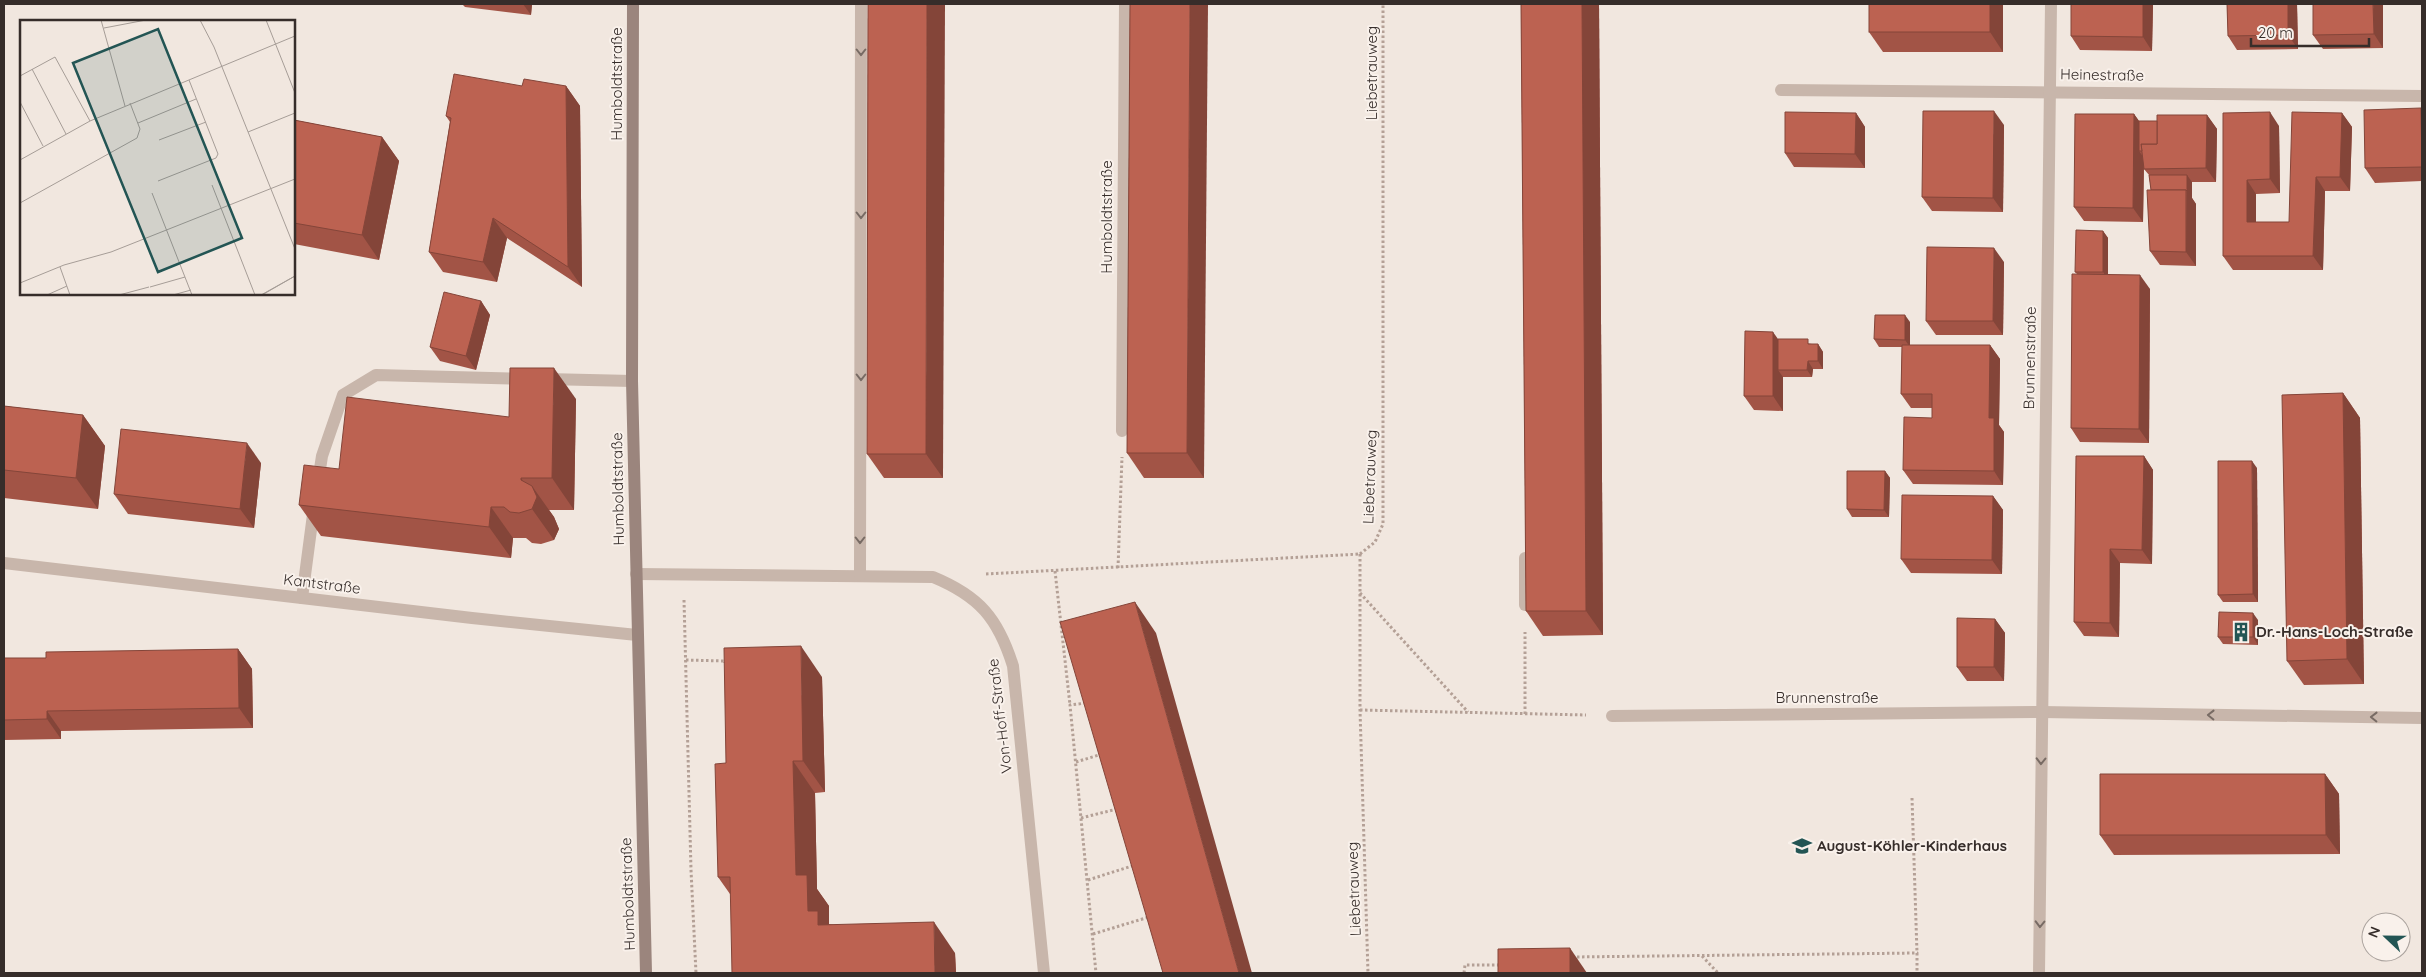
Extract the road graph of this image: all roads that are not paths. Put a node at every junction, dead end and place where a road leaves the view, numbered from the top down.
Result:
1 (633, 4) edge
2 (861, 4) edge
3 (1125, 4) edge
4 (2051, 4) edge
5 (1781, 90) dead end
6 (2050, 91) junction
7 (2422, 96) edge
8 (632, 381) junction
9 (1122, 431) road end
10 (1525, 546) edge
11 (4, 563) edge
12 (636, 574) junction
13 (860, 575) junction
14 (302, 598) junction
15 (1525, 605) edge
16 (637, 635) junction
17 (2042, 712) junction
18 (1612, 716) road end
19 (2422, 718) edge
20 (646, 973) edge
21 (1044, 973) edge
22 (2039, 973) edge

1 - 8 main road, Humboldtstraße
2 -> 13 street
3 - 9 street, Humboldtstraße
4 - 6 street, Brunnenstraße
5 - 6 street, Heinestraße
6 - 7 street, Heinestraße
6 - 17 street, Brunnenstraße
8 - 12 main road, Humboldtstraße
8 - 14 street
10 - 15 street
11 - 14 street, Kantstraße
12 - 13 street, Von-Hoff-Straße
12 - 16 main road, Humboldtstraße
13 - 21 street, Von-Hoff-Straße
14 - 16 street, Kantstraße
16 - 20 main road, Humboldtstraße
17 - 18 street, Brunnenstraße
19 -> 17 street
17 -> 22 street, Brunnenstraße

